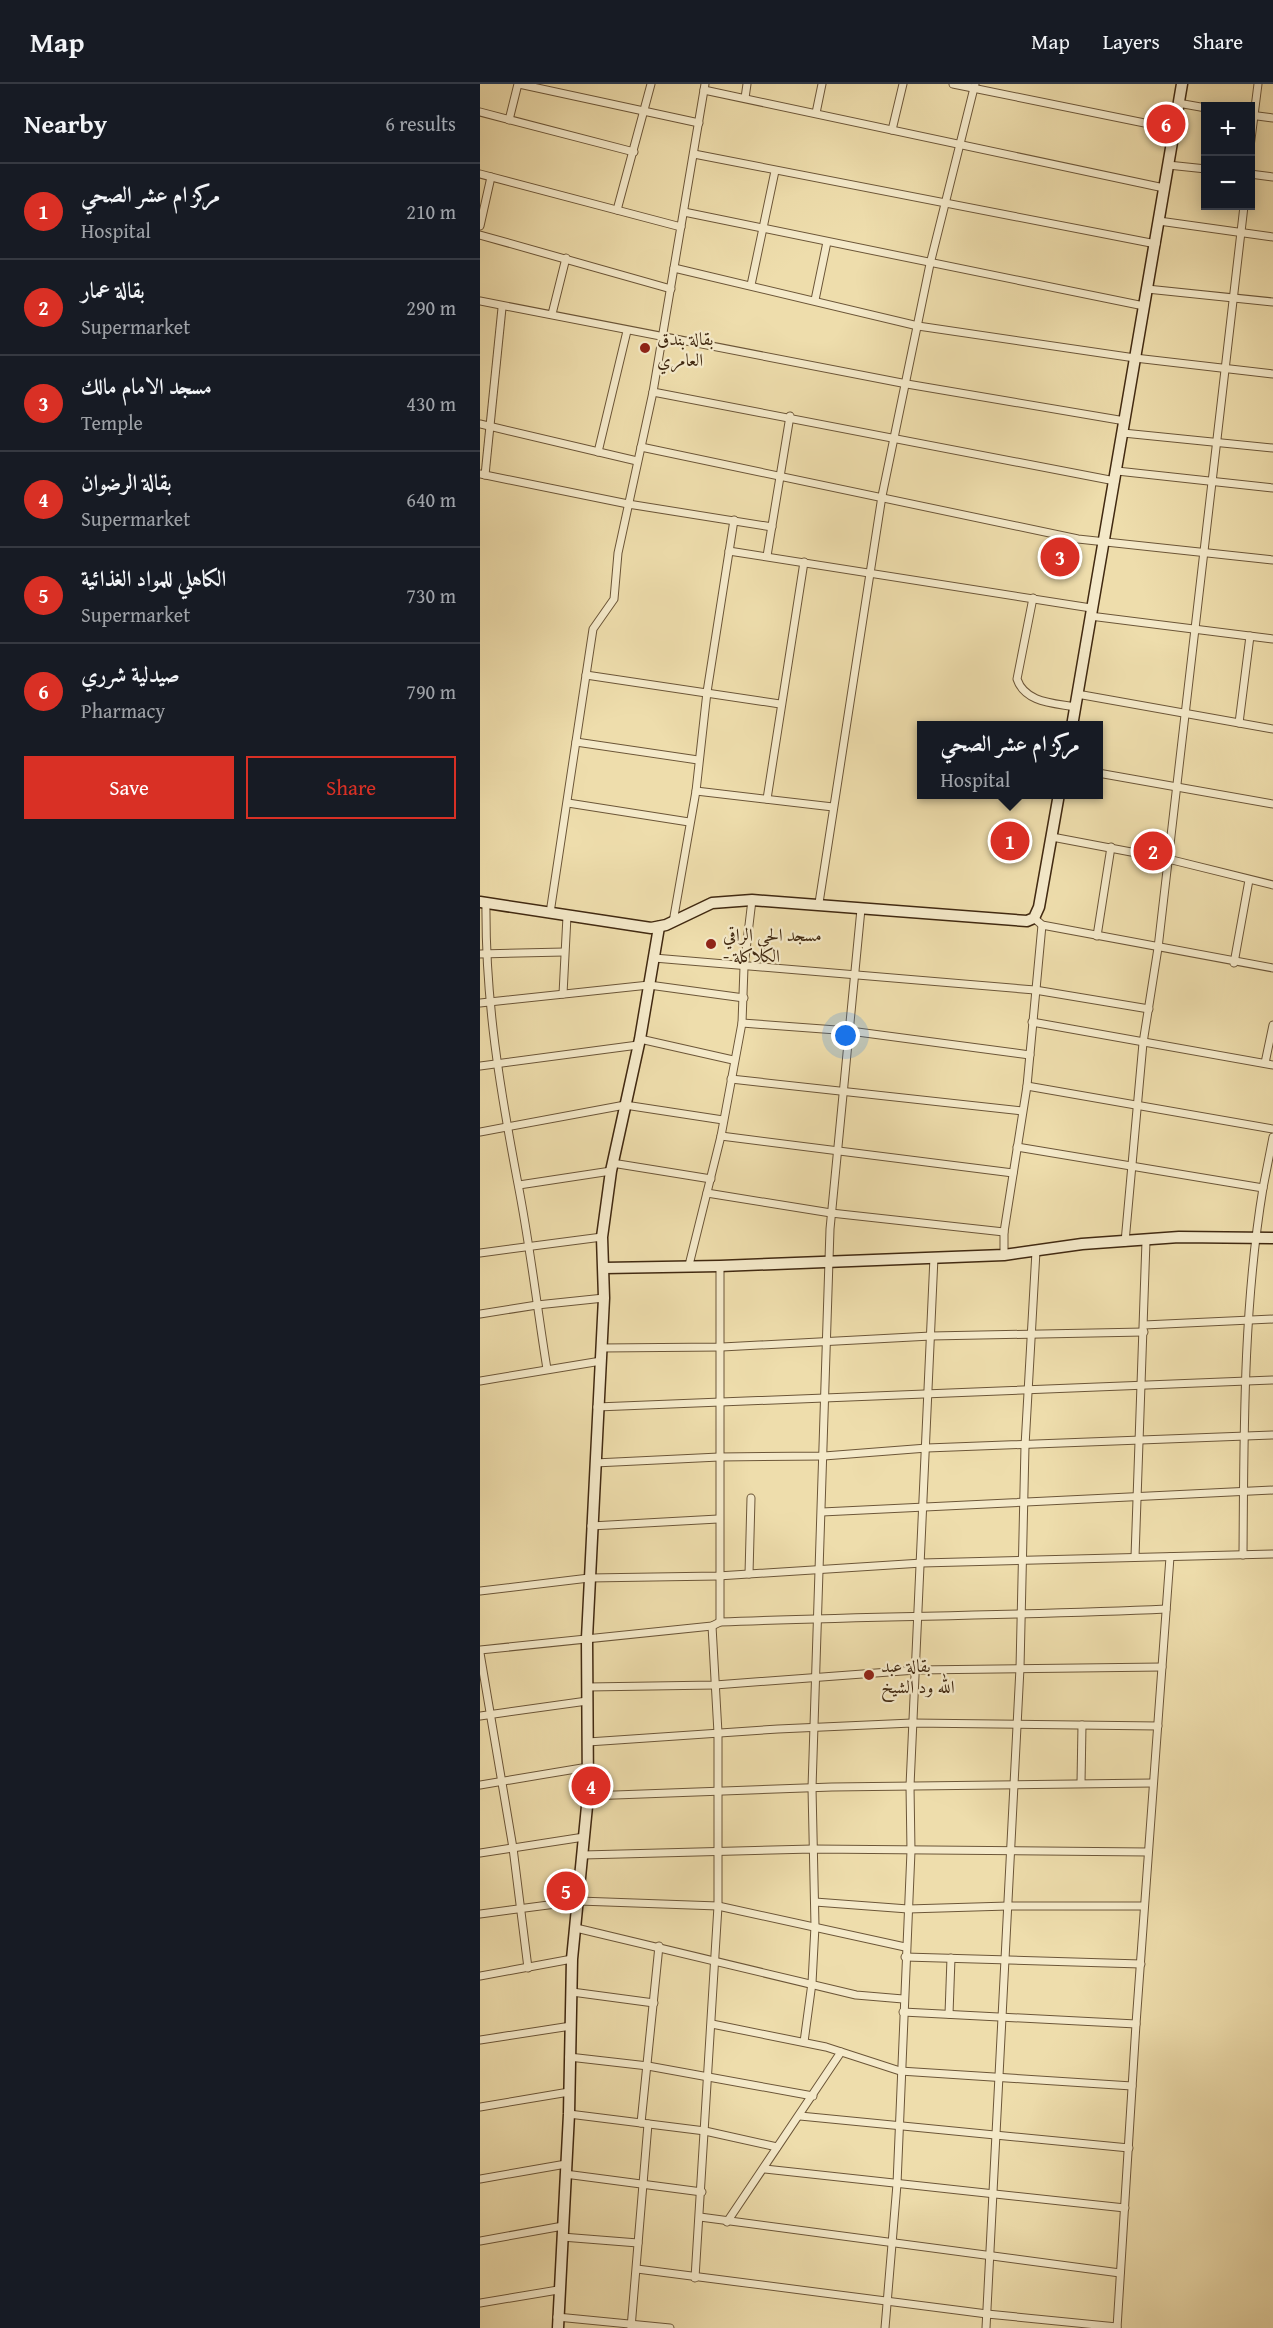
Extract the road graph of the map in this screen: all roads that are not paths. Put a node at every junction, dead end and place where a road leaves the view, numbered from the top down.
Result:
1 (518, 84) edge
2 (651, 84) edge
3 (747, 84) edge
4 (822, 84) edge
5 (903, 84) edge
6 (953, 84) edge
7 (1182, 84) edge
8 (1258, 84) edge
9 (975, 86) edge
10 (705, 87) edge
11 (744, 98) junction
12 (1255, 102) edge
13 (1178, 104) junction
14 (1201, 107) edge
15 (480, 112) edge
16 (645, 113) junction
17 (816, 113) junction
18 (1255, 115) edge
19 (1273, 118) edge
20 (509, 120) junction
21 (699, 123) junction
22 (1174, 129) junction
23 (892, 130) junction
24 (959, 146) junction
25 (634, 152) junction
26 (694, 154) junction
27 (1168, 165) junction
28 (1201, 168) edge
29 (775, 171) junction
30 (480, 174) edge
31 (1255, 175) edge
32 (491, 177) junction
33 (1273, 177) edge
34 (1164, 188) junction
35 (944, 205) junction
36 (617, 210) junction
37 (1244, 210) edge
38 (684, 212) junction
39 (1159, 221) junction
40 (480, 226) edge
41 (681, 227) junction
42 (762, 229) junction
43 (1241, 232) junction
44 (480, 235) edge
45 (1273, 237) edge
46 (827, 242) junction
47 (1156, 244) junction
48 (566, 258) junction
49 (930, 264) junction
50 (674, 268) junction
51 (751, 285) junction
52 (671, 289) junction
53 (1148, 289) junction
54 (1233, 298) junction
55 (815, 300) junction
56 (480, 301) edge
57 (1273, 302) edge
58 (1144, 306) junction
59 (502, 308) junction
60 (552, 314) junction
61 (918, 326) junction
62 (627, 331) junction
63 (663, 338) junction
64 (1135, 358) junction
65 (1226, 368) junction
66 (1273, 374) edge
67 (906, 384) junction
68 (653, 392) junction
69 (790, 417) junction
70 (1125, 421) junction
71 (480, 424) edge
72 (492, 426) junction
73 (1123, 433) junction
74 (894, 439) junction
75 (1215, 442) junction
76 (641, 447) junction
77 (1273, 447) edge
78 (598, 452) junction
79 (638, 461) junction
80 (483, 474) edge
81 (781, 476) junction
82 (1116, 476) junction
83 (1211, 481) junction
84 (1273, 488) edge
85 (882, 496) junction
86 (628, 504) junction
87 (734, 520) junction
88 (772, 527) junction
89 (1104, 543) junction
90 (729, 551) junction
91 (1203, 553) junction
92 (767, 555) junction
93 (1273, 560) edge
94 (804, 562) junction
95 (869, 573) junction
96 (1033, 598) junction
97 (1091, 612) junction
98 (1194, 629) junction
99 (1250, 636) junction
100 (1273, 639) edge
101 (586, 675) junction
102 (707, 692) junction
103 (1077, 694) junction
104 (780, 704) junction
105 (1075, 707) junction
106 (1184, 714) junction
107 (1073, 721) edge
108 (1239, 723) junction
109 (1273, 729) edge
110 (576, 742) junction
111 (698, 760) junction
112 (1103, 774) edge
113 (1175, 785) junction
114 (696, 791) junction
115 (1058, 799) edge
116 (767, 800) junction
117 (568, 803) junction
118 (1273, 804) edge
119 (833, 807) junction
120 (689, 822) junction
121 (1052, 837) junction
122 (1111, 847) junction
123 (1168, 859) junction
124 (1249, 880) junction
125 (1273, 885) edge
126 (752, 900) junction
127 (483, 902) edge
128 (819, 903) junction
129 (861, 909) junction
130 (550, 913) junction
131 (567, 916) junction
132 (1038, 921) junction
133 (673, 922) junction
134 (659, 927) junction
135 (1097, 936) junction
136 (1158, 948) junction
137 (564, 952) junction
138 (483, 954) edge
139 (654, 958) junction
140 (1234, 963) junction
141 (744, 967) junction
142 (1273, 968) edge
143 (854, 974) junction
144 (649, 985) junction
145 (1035, 990) junction
146 (563, 994) junction
147 (744, 998) junction
148 (484, 1003) edge
149 (1149, 1009) junction
150 (1032, 1022) junction
151 (741, 1023) junction
152 (1273, 1025) edge
153 (850, 1031) junction
154 (639, 1042) junction
155 (1143, 1043) junction
156 (1030, 1055) junction
157 (734, 1060) junction
158 (496, 1063) junction
159 (1269, 1064) edge
160 (480, 1066) edge
161 (731, 1079) junction
162 (1027, 1086) junction
163 (844, 1091) junction
164 (625, 1105) junction
165 (1137, 1105) junction
166 (1022, 1112) junction
167 (723, 1120) junction
168 (506, 1128) junction
169 (1273, 1129) edge
170 (480, 1132) edge
171 (721, 1136) junction
172 (1273, 1137) edge
173 (1017, 1147) junction
174 (836, 1152) junction
175 (1134, 1166) junction
176 (611, 1167) junction
177 (1013, 1173) junction
178 (711, 1179) junction
179 (519, 1185) junction
180 (1263, 1188) junction
181 (707, 1193) junction
182 (831, 1213) junction
183 (1004, 1232) junction
184 (602, 1237) junction
185 (1254, 1238) junction
186 (1273, 1238) edge
187 (1146, 1240) junction
188 (1125, 1242) junction
189 (527, 1247) junction
190 (1036, 1251) junction
191 (480, 1253) edge
192 (1004, 1255) junction
193 (934, 1257) junction
194 (830, 1261) junction
195 (689, 1266) junction
196 (720, 1266) junction
197 (604, 1268) junction
198 (604, 1298) junction
199 (537, 1305) junction
200 (480, 1314) edge
201 (1273, 1319) edge
202 (1247, 1320) junction
203 (1144, 1329) junction
204 (1032, 1334) junction
205 (931, 1336) junction
206 (827, 1340) junction
207 (722, 1347) junction
208 (602, 1348) junction
209 (601, 1361) junction
210 (548, 1369) junction
211 (1273, 1380) edge
212 (480, 1381) edge
213 (1246, 1381) junction
214 (1143, 1384) junction
215 (1029, 1388) junction
216 (927, 1392) junction
217 (825, 1397) junction
218 (720, 1402) junction
219 (597, 1407) junction
220 (1246, 1435) junction
221 (1273, 1435) edge
222 (1141, 1440) junction
223 (1025, 1446) junction
224 (927, 1448) junction
225 (824, 1456) junction
226 (719, 1457) junction
227 (595, 1463) junction
228 (1273, 1490) edge
229 (1244, 1491) junction
230 (1139, 1497) junction
231 (751, 1498) dead end
232 (1024, 1502) junction
233 (924, 1507) junction
234 (822, 1512) junction
235 (718, 1519) junction
236 (591, 1526) junction
237 (1273, 1554) edge
238 (1243, 1555) junction
239 (1135, 1557) junction
240 (1170, 1557) junction
241 (1024, 1559) junction
242 (922, 1563) junction
243 (818, 1570) junction
244 (749, 1574) junction
245 (718, 1576) junction
246 (589, 1578) junction
247 (480, 1591) edge
248 (1166, 1610) junction
249 (918, 1615) junction
250 (1021, 1616) junction
251 (818, 1618) junction
252 (720, 1622) junction
253 (712, 1626) junction
254 (587, 1638) junction
255 (480, 1651) edge
256 (1162, 1667) junction
257 (1020, 1668) junction
258 (916, 1670) junction
259 (815, 1676) junction
260 (715, 1684) junction
261 (588, 1687) junction
262 (587, 1701) junction
263 (492, 1714) junction
264 (480, 1716) edge
265 (912, 1724) junction
266 (1082, 1725) junction
267 (1016, 1726) junction
268 (1158, 1726) junction
269 (814, 1727) junction
270 (718, 1733) junction
271 (588, 1742) junction
272 (588, 1767) junction
273 (503, 1781) junction
274 (1014, 1783) junction
275 (1081, 1783) junction
276 (1153, 1783) junction
277 (480, 1785) edge
278 (910, 1786) junction
279 (812, 1788) junction
280 (718, 1792) junction
281 (588, 1796) junction
282 (584, 1837) junction
283 (513, 1848) junction
284 (813, 1849) junction
285 (1011, 1849) junction
286 (718, 1850) junction
287 (911, 1851) junction
288 (1148, 1852) junction
289 (480, 1853) edge
290 (583, 1855) junction
291 (579, 1901) junction
292 (815, 1902) junction
293 (1008, 1905) junction
294 (718, 1906) junction
295 (1144, 1906) junction
296 (521, 1907) junction
297 (908, 1909) junction
298 (480, 1914) edge
299 (815, 1926) junction
300 (576, 1928) junction
301 (659, 1947) junction
302 (905, 1947) junction
303 (905, 1957) junction
304 (951, 1958) junction
305 (572, 1959) junction
306 (1006, 1959) junction
307 (715, 1960) junction
308 (1141, 1964) junction
309 (528, 1968) junction
310 (480, 1976) edge
311 (812, 1983) junction
312 (572, 1992) junction
313 (903, 2000) junction
314 (654, 2003) junction
315 (903, 2013) junction
316 (949, 2014) junction
317 (1003, 2016) junction
318 (712, 2024) junction
319 (1136, 2024) junction
320 (571, 2026) junction
321 (480, 2040) edge
322 (804, 2042) junction
323 (841, 2052) junction
324 (570, 2057) junction
325 (648, 2066) junction
326 (900, 2071) junction
327 (709, 2076) junction
328 (999, 2076) junction
329 (1132, 2086) junction
330 (569, 2092) junction
331 (813, 2096) junction
332 (480, 2107) edge
333 (569, 2114) junction
334 (800, 2116) junction
335 (645, 2124) junction
336 (898, 2126) junction
337 (705, 2131) junction
338 (997, 2136) junction
339 (777, 2148) junction
340 (1129, 2148) junction
341 (565, 2169) junction
342 (765, 2169) junction
343 (480, 2179) edge
344 (897, 2184) junction
345 (644, 2185) junction
346 (702, 2192) junction
347 (994, 2195) junction
348 (1125, 2208) junction
349 (700, 2217) junction
350 (727, 2222) junction
351 (562, 2231) junction
352 (480, 2241) edge
353 (638, 2243) junction
354 (891, 2244) junction
355 (990, 2254) junction
356 (637, 2269) junction
357 (1120, 2273) junction
358 (695, 2278) junction
359 (558, 2290) junction
360 (886, 2300) junction
361 (480, 2303) edge
362 (987, 2314) junction
363 (558, 2323) edge
364 (631, 2325) edge
365 (670, 2328) edge
366 (885, 2328) edge
367 (986, 2328) edge
368 (1117, 2328) edge

1 - 16 street
1 - 20 street
2 - 16 street
3 - 11 street
4 - 17 street
5 - 23 street
6 - 9 street
7 - 13 street
8 - 12 street
9 - 22 street
9 - 24 street
10 - 11 street
10 - 21 street
11 - 17 street
13 - 14 street
13 - 22 street
15 - 20 street
16 - 21 street
16 - 25 street
17 - 23 street
18 - 19 street
20 - 25 street
21 - 26 street
22 - 27 street
23 - 24 street
24 - 34 street
24 - 35 street
25 - 36 street
26 - 29 street
26 - 38 street
27 - 28 street
27 - 34 street
29 - 35 street
29 - 42 street
30 - 32 street
31 - 33 street
32 - 36 street
32 - 40 street
34 - 39 street
35 - 47 street
35 - 49 street
36 - 41 street
37 - 43 street
38 - 41 street
38 - 42 street
39 - 43 street
39 - 47 street
41 - 50 street
42 - 46 street
42 - 51 street
43 - 45 street
43 - 54 street
44 - 48 street
46 - 49 street
46 - 55 street
47 - 53 street
48 - 52 street
48 - 60 street
49 - 58 street
49 - 61 street
50 - 51 street
50 - 52 street
51 - 55 street
52 - 63 street
53 - 54 street
53 - 58 street
54 - 57 street
54 - 65 street
55 - 61 street
56 - 59 street
58 - 64 street
59 - 60 street
59 - 72 street
60 - 62 street
61 - 64 street
61 - 67 street
62 - 63 street
62 - 78 street
63 - 67 street
63 - 68 street
64 - 65 street
64 - 70 street
65 - 66 street
65 - 75 street
67 - 70 street
67 - 74 street
68 - 69 street
68 - 76 street
69 - 74 street
69 - 81 street
70 - 73 street
71 - 72 street
72 - 78 street
72 - 80 street
73 - 75 street
73 - 82 street
74 - 82 street
74 - 85 street
75 - 77 street
75 - 83 street
76 - 79 street
76 - 81 street
78 - 79 street
79 - 86 street
80 - 86 street
81 - 85 street
81 - 88 street
82 - 83 street
82 - 89 street
83 - 84 street
83 - 91 street
85 - 89 street
85 - 95 street
86 - 87 street
86 - 101 street
87 - 88 street
87 - 90 street
88 - 92 street
89 - 91 street
89 - 97 street
90 - 92 street
90 - 102 street
91 - 93 street
91 - 98 street
92 - 94 street
94 - 95 street
94 - 104 street
95 - 96 street
95 - 119 street
96 - 97 street
96 - 105 street
97 - 98 street
97 - 103 street
98 - 99 street
98 - 106 street
99 - 100 street
99 - 108 street
101 - 102 street
101 - 110 street
102 - 104 street
102 - 111 street
103 - 105 street
103 - 106 street
104 - 116 street
105 - 107 street
106 - 108 street
106 - 113 street
108 - 109 street
110 - 111 street
110 - 117 street
111 - 114 street
112 - 113 street
113 - 118 street
113 - 123 street
114 - 116 street
114 - 120 street
115 - 121 street
116 - 119 street
117 - 120 street
117 - 130 street
119 - 128 street
120 - 133 street
121 - 122 street
121 - 132 street
122 - 123 street
122 - 135 street
123 - 124 street
123 - 136 street
124 - 125 street
124 - 140 street
126 - 128 street
126 - 133 street
126 - 141 street
127 - 130 street
127 - 138 street
128 - 129 street
129 - 132 street
129 - 143 street
130 - 131 street
131 - 134 street
131 - 137 street
132 - 135 street
132 - 145 street
133 - 134 street
134 - 139 street
135 - 136 street
136 - 140 street
136 - 149 street
137 - 138 street
137 - 146 street
138 - 148 street
139 - 141 street
139 - 144 street
140 - 142 street
141 - 143 street
141 - 147 street
143 - 145 street
143 - 153 street
144 - 146 street
144 - 147 street
144 - 154 street
145 - 149 street
145 - 150 street
146 - 148 street
147 - 151 street
148 - 158 street
149 - 155 street
150 - 155 street
150 - 156 street
151 - 153 street
151 - 157 street
152 - 159 street
153 - 156 street
153 - 163 street
154 - 157 street
154 - 158 street
154 - 164 street
155 - 159 street
155 - 165 street
156 - 162 street
157 - 161 street
158 - 160 street
158 - 168 street
161 - 163 street
161 - 167 street
162 - 165 street
162 - 166 street
163 - 166 street
163 - 174 street
164 - 167 street
164 - 168 street
164 - 176 street
165 - 169 street
165 - 175 street
166 - 173 street
167 - 171 street
168 - 170 street
168 - 179 street
171 - 174 street
171 - 178 street
172 - 180 street
173 - 175 street
173 - 177 street
174 - 177 street
174 - 182 street
175 - 180 street
175 - 188 street
176 - 178 street
176 - 179 street
176 - 184 street
177 - 183 street
178 - 181 street
179 - 189 street
180 - 185 street
181 - 182 street
181 - 195 street
182 - 183 street
182 - 194 street
183 - 192 street
184 - 189 street
184 - 197 street
185 - 186 street
185 - 187 street
185 - 202 street
187 - 188 street
187 - 203 street
188 - 190 street
189 - 191 street
189 - 199 street
190 - 192 street
190 - 204 street
192 - 193 street
193 - 194 street
193 - 205 street
194 - 196 street
194 - 206 street
195 - 196 street
195 - 197 street
196 - 207 street
197 - 198 street
198 - 199 street
198 - 208 street
199 - 200 street
199 - 210 street
201 - 202 street
202 - 203 street
202 - 213 street
203 - 204 street
203 - 214 street
204 - 205 street
204 - 215 street
205 - 206 street
205 - 216 street
206 - 207 street
206 - 217 street
207 - 208 street
207 - 218 street
208 - 209 street
209 - 210 street
209 - 219 street
210 - 212 street
211 - 213 street
213 - 214 street
213 - 220 street
214 - 215 street
214 - 222 street
215 - 216 street
215 - 223 street
216 - 217 street
216 - 224 street
217 - 218 street
217 - 225 street
218 - 219 street
218 - 226 street
219 - 227 street
220 - 221 street
220 - 222 street
220 - 229 street
222 - 223 street
222 - 230 street
223 - 224 street
223 - 232 street
224 - 225 street
224 - 233 street
225 - 226 street
225 - 234 street
226 - 227 street
226 - 235 street
227 - 236 street
228 - 229 street
229 - 230 street
229 - 238 street
230 - 232 street
230 - 239 street
231 - 244 street
232 - 233 street
232 - 241 street
233 - 234 street
233 - 242 street
234 - 243 street
235 - 236 street
235 - 245 street
236 - 246 street
237 - 238 street
238 - 240 street
239 - 240 street
239 - 241 street
240 - 248 street
241 - 242 street
241 - 250 street
242 - 243 street
242 - 249 street
243 - 244 street
243 - 251 street
244 - 245 street
245 - 246 street
245 - 252 street
246 - 247 street
246 - 254 street
248 - 250 street
248 - 256 street
249 - 250 street
249 - 251 street
249 - 258 street
250 - 257 street
251 - 252 street
251 - 259 street
252 - 253 street
253 - 254 street
253 - 260 street
254 - 255 street
254 - 261 street
255 - 263 street
256 - 257 street
256 - 268 street
257 - 258 street
257 - 267 street
258 - 259 street
258 - 265 street
259 - 260 street
259 - 269 street
260 - 261 street
260 - 270 street
261 - 262 street
262 - 263 street
262 - 271 street
263 - 264 street
263 - 273 street
265 - 267 street
265 - 269 street
265 - 278 street
266 - 267 street
266 - 268 street
266 - 275 street
267 - 274 street
268 - 276 street
269 - 270 street
269 - 279 street
270 - 271 street
270 - 280 street
271 - 272 street
272 - 273 street
272 - 281 street
273 - 277 street
273 - 283 street
274 - 275 street
274 - 278 street
274 - 285 street
275 - 276 street
276 - 288 street
278 - 279 street
278 - 287 street
279 - 280 street
279 - 284 street
280 - 281 street
280 - 286 street
281 - 282 street
282 - 283 street
282 - 290 street
283 - 289 street
283 - 296 street
284 - 286 street
284 - 287 street
284 - 292 street
285 - 287 street
285 - 288 street
285 - 293 street
286 - 290 street
286 - 294 street
287 - 297 street
288 - 295 street
290 - 291 street
291 - 294 street
291 - 296 street
291 - 300 street
292 - 297 street
292 - 299 street
293 - 295 street
293 - 297 street
293 - 306 street
294 - 299 street
294 - 307 street
295 - 308 street
296 - 298 street
296 - 309 street
297 - 302 street
299 - 302 street
299 - 311 street
300 - 301 street
300 - 305 street
301 - 307 street
301 - 314 street
302 - 303 street
303 - 304 street
303 - 313 street
304 - 306 street
304 - 316 street
305 - 309 street
305 - 312 street
306 - 308 street
306 - 317 street
307 - 311 street
307 - 318 street
308 - 319 street
309 - 310 street
311 - 313 street
311 - 322 street
312 - 314 street
312 - 320 street
313 - 315 street
314 - 325 street
315 - 316 street
315 - 326 street
316 - 317 street
317 - 319 street
317 - 328 street
318 - 322 street
318 - 327 street
319 - 329 street
320 - 321 street
320 - 324 street
322 - 323 street
323 - 326 street
323 - 331 street
324 - 325 street
324 - 330 street
325 - 327 street
325 - 335 street
326 - 328 street
326 - 336 street
327 - 331 street
327 - 337 street
328 - 329 street
328 - 338 street
329 - 340 street
330 - 332 street
330 - 333 street
331 - 334 street
333 - 335 street
333 - 341 street
334 - 336 street
334 - 339 street
335 - 337 street
335 - 345 street
336 - 338 street
336 - 344 street
337 - 339 street
337 - 346 street
338 - 340 street
338 - 347 street
339 - 342 street
340 - 348 street
341 - 343 street
341 - 345 street
341 - 351 street
342 - 344 street
342 - 350 street
344 - 347 street
344 - 354 street
345 - 346 street
345 - 353 street
346 - 349 street
347 - 348 street
347 - 355 street
348 - 357 street
349 - 350 street
349 - 358 street
350 - 354 street
351 - 352 street
351 - 353 street
351 - 359 street
353 - 356 street
354 - 355 street
354 - 360 street
355 - 357 street
355 - 362 street
356 - 358 street
356 - 364 street
357 - 368 street
358 - 360 street
359 - 361 street
359 - 363 street
360 - 362 street
360 - 366 street
362 - 367 street
362 - 368 street
363 - 364 street
364 - 365 street

